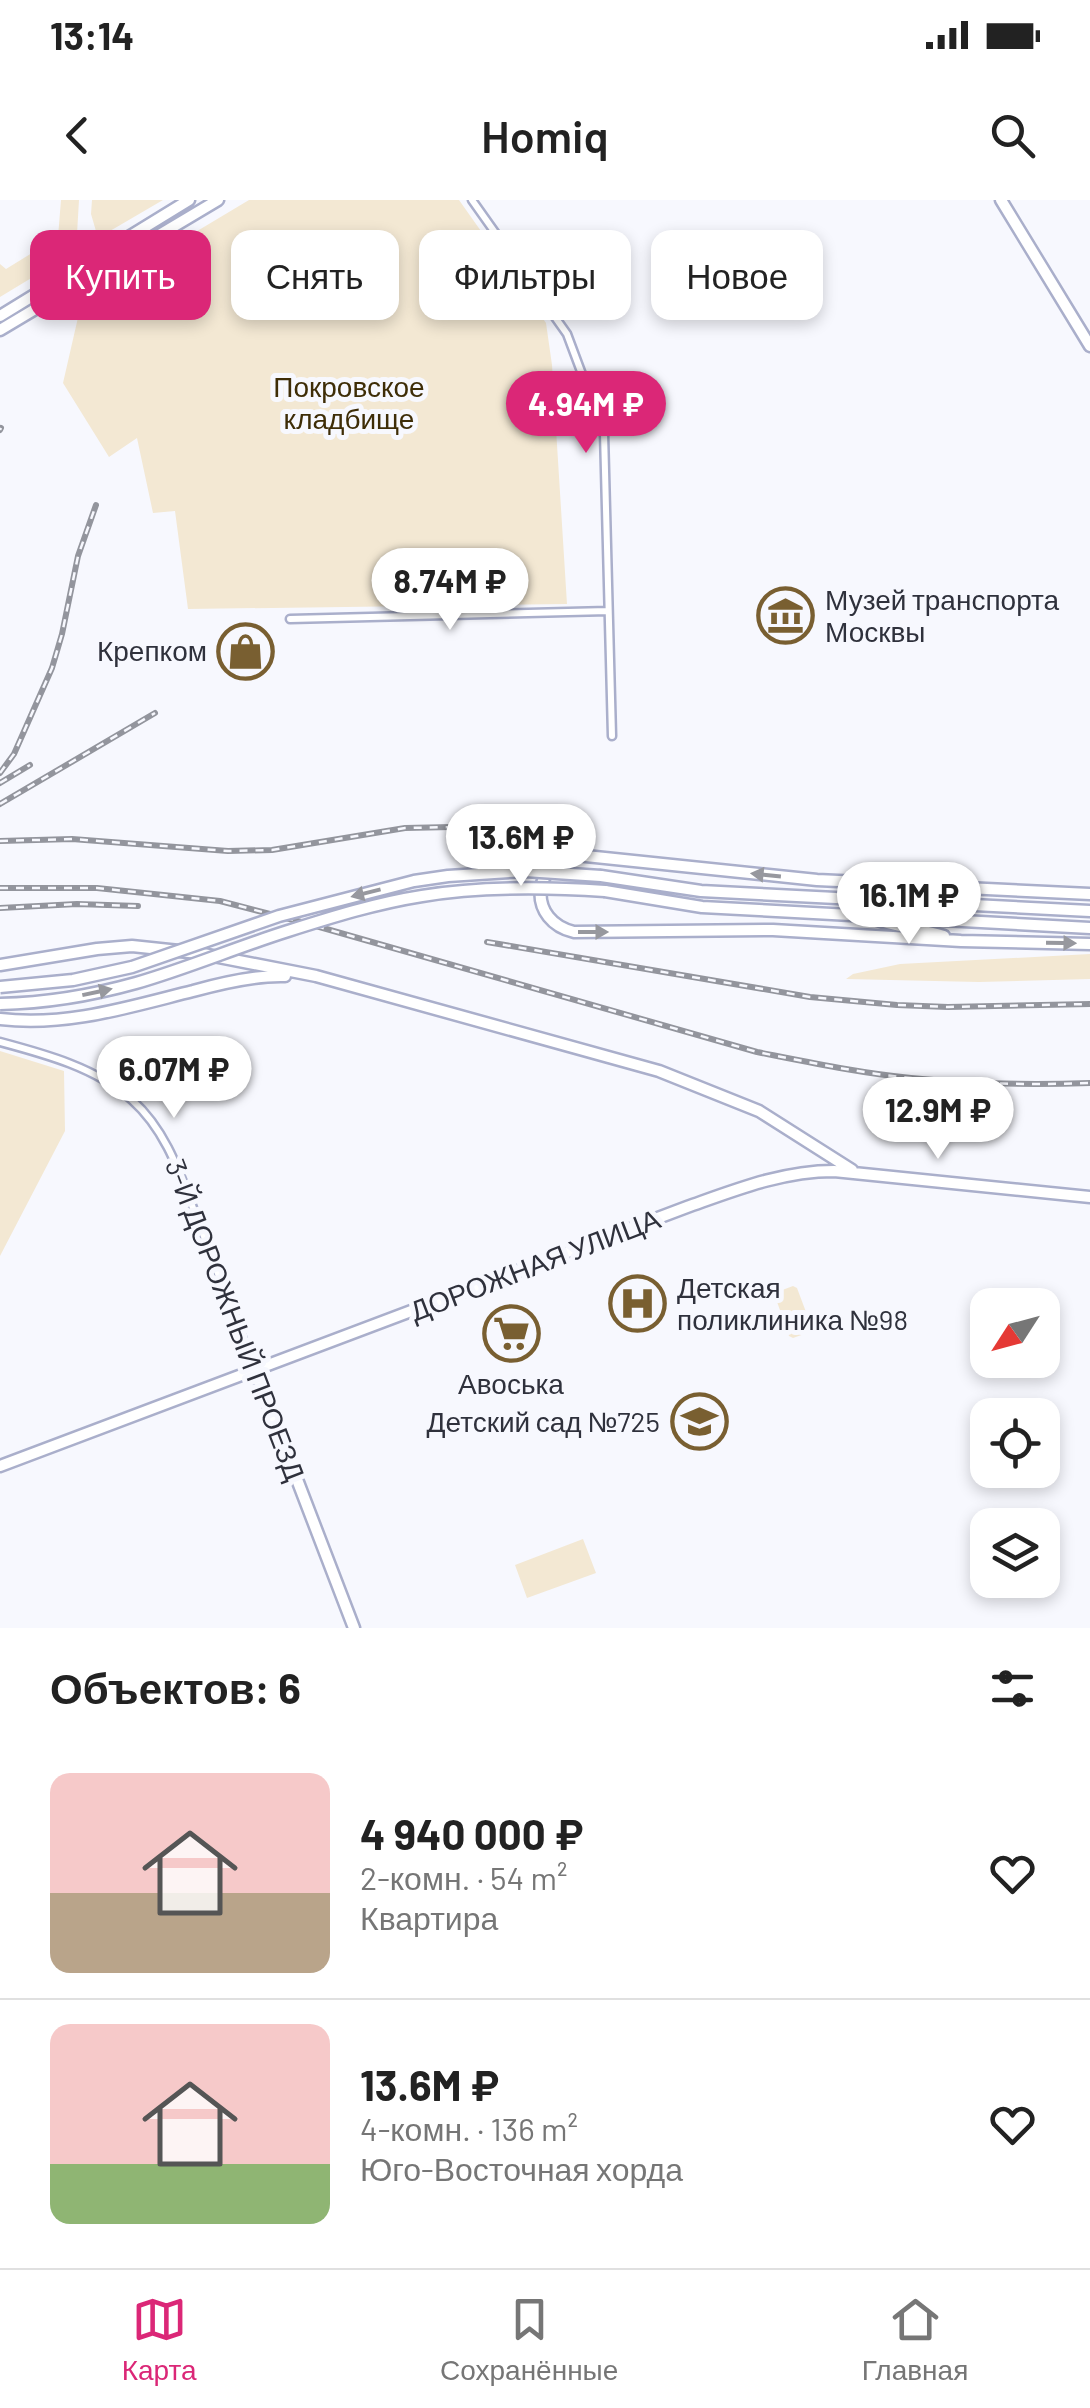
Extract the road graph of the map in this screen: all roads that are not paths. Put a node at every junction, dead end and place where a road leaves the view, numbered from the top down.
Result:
1 (190, 200) edge
2 (218, 200) edge
3 (472, 200) edge
4 (1001, 200) edge
5 (0, 316) edge
6 (0, 330) edge
7 (1090, 346) edge
8 (608, 610) junction
9 (290, 620) dead end
10 (612, 736) dead end
11 (968, 887) junction
12 (1090, 894) edge
13 (868, 898) junction
14 (1090, 911) edge
15 (868, 917) junction
16 (1090, 928) edge
17 (962, 941) junction
18 (1090, 944) edge
19 (0, 966) edge
20 (316, 976) junction
21 (0, 987) edge
22 (0, 1004) edge
23 (0, 1019) edge
24 (0, 1042) edge
25 (820, 1150) junction
26 (816, 1171) junction
27 (834, 1171) junction
28 (862, 1174) junction
29 (1090, 1198) edge
30 (255, 1370) junction
31 (0, 1466) edge
32 (354, 1628) edge

1 - 5 main road
2 - 6 main road
3 - 8 street
4 - 7 main road
8 - 9 street
8 - 10 street
11 - 12 main road
11 - 13 main road
11 -> 17 main road
13 - 14 main road
13 -> 21 main road, bridge
15 - 16 main road
15 - 17 main road
22 -> 15 main road, bridge
17 -> 18 main road
19 - 20 main road
20 - 23 main road
20 - 25 main road
24 - 30 street, 3-Й ДОРОЖНЫЙ ПРОЕЗД
25 - 26 main road
25 - 27 main road
25 - 28 main road
26 - 27 main road, ДОРОЖНАЯ УЛИЦА
26 - 30 main road, ДОРОЖНАЯ УЛИЦА
27 - 28 main road, ДОРОЖНАЯ УЛИЦА
28 - 29 main road, ДОРОЖНАЯ УЛИЦА
30 - 31 main road, ДОРОЖНАЯ УЛИЦА
30 - 32 main road, 3-Й ДОРОЖНЫЙ ПРОЕЗД

